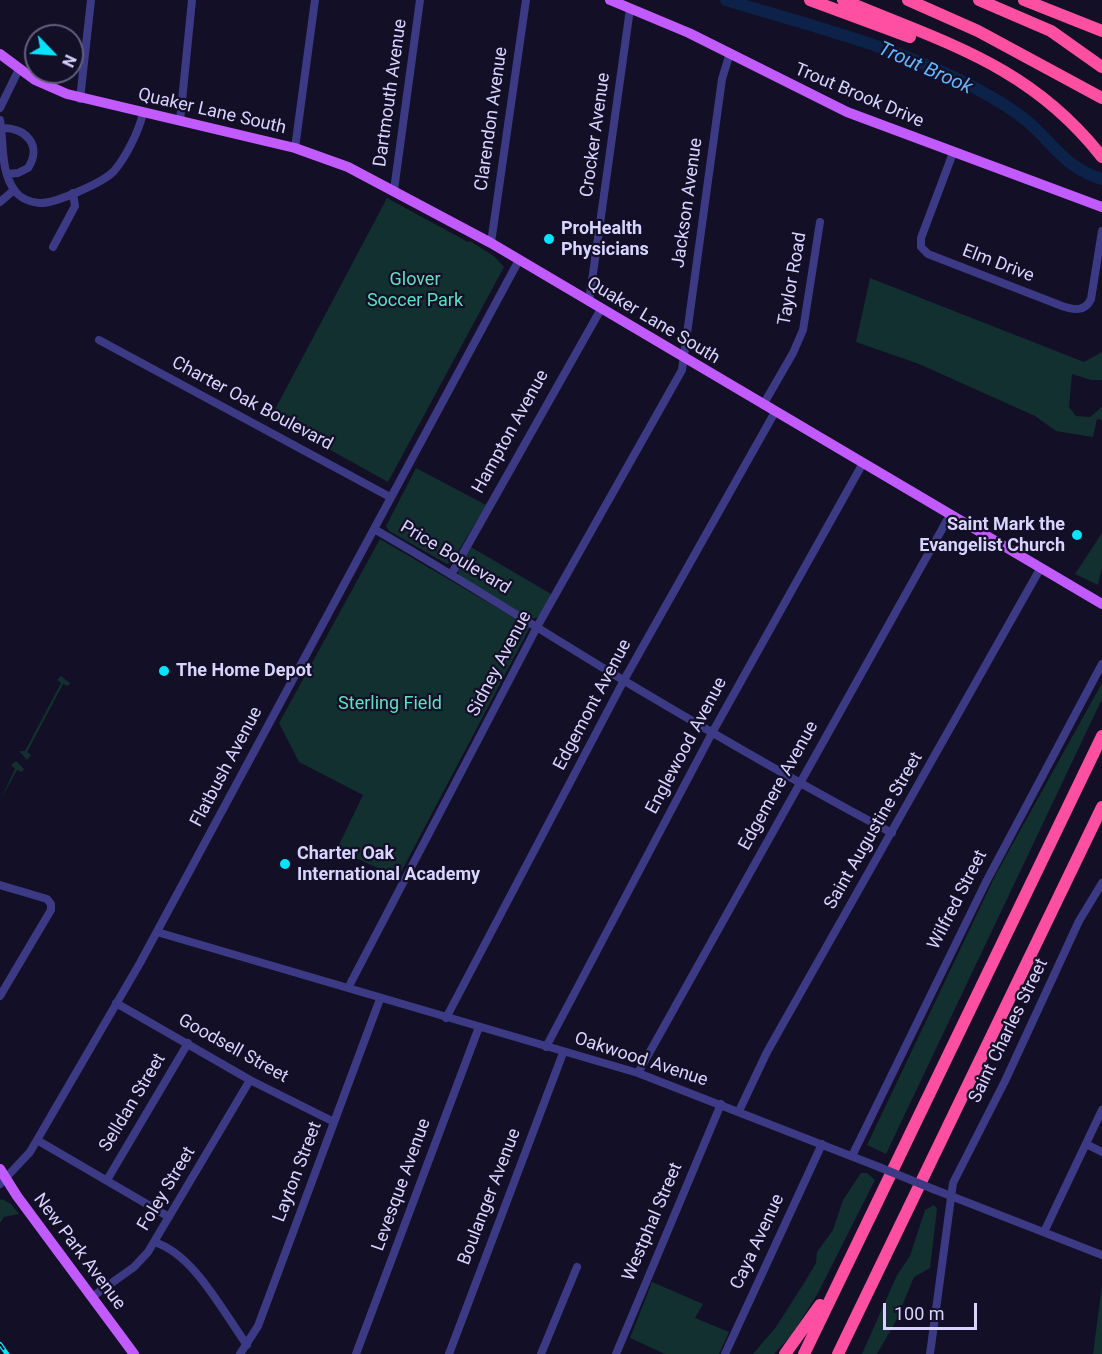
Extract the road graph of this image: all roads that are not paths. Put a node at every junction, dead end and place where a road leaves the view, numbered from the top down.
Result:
1 (91, 0) edge
2 (192, 0) edge
3 (315, 0) edge
4 (420, 0) edge
5 (526, 0) edge
6 (610, 0) edge
7 (810, 0) edge
8 (843, 0) edge
9 (908, 0) edge
10 (980, 0) edge
11 (1024, 0) edge
12 (630, 9) junction
13 (1102, 31) edge
14 (951, 45) junction
15 (730, 53) junction
16 (0, 54) edge
17 (1102, 67) edge
18 (19, 69) junction
19 (80, 99) junction
20 (1102, 99) edge
21 (0, 108) edge
22 (143, 113) junction
23 (180, 121) junction
24 (1, 124) edge
25 (295, 148) junction
26 (953, 153) junction
27 (1102, 156) edge
28 (2, 164) edge
29 (7, 174) junction
30 (15, 190) junction
31 (394, 190) junction
32 (73, 193) junction
33 (0, 202) edge
34 (1102, 207) edge
35 (820, 222) dead end
36 (1102, 231) edge
37 (491, 243) junction
38 (53, 248) dead end
39 (519, 260) junction
40 (589, 302) junction
41 (601, 309) junction
42 (99, 340) dead end
43 (684, 358) junction
44 (763, 405) junction
45 (775, 412) junction
46 (863, 463) junction
47 (390, 498) junction
48 (950, 515) junction
49 (374, 529) junction
50 (1040, 569) junction
51 (452, 573) junction
52 (1102, 604) edge
53 (537, 627) junction
54 (1102, 664) edge
55 (624, 680) junction
56 (712, 733) junction
57 (1102, 736) edge
58 (798, 783) junction
59 (1102, 807) edge
60 (892, 833) junction
61 (1102, 883) edge
62 (0, 885) edge
63 (157, 932) junction
64 (348, 988) junction
65 (0, 996) edge
66 (380, 999) junction
67 (116, 1003) junction
68 (446, 1018) junction
69 (478, 1027) junction
70 (188, 1043) junction
71 (546, 1047) junction
72 (562, 1053) junction
73 (638, 1073) junction
74 (250, 1080) junction
75 (721, 1104) junction
76 (1102, 1110) edge
77 (739, 1111) junction
78 (334, 1122) junction
79 (37, 1140) junction
80 (822, 1144) junction
81 (1086, 1144) junction
82 (1102, 1152) edge
83 (852, 1156) junction
84 (0, 1169) edge
85 (107, 1180) junction
86 (4, 1182) edge
87 (950, 1196) junction
88 (169, 1217) junction
89 (1044, 1232) junction
90 (154, 1242) junction
91 (1102, 1255) edge
92 (577, 1267) dead end
93 (845, 1270) junction
94 (92, 1297) junction
95 (847, 1335) junction
96 (247, 1345) junction
97 (134, 1354) edge
98 (240, 1354) edge
99 (356, 1354) edge
100 (449, 1354) edge
101 (541, 1354) edge
102 (616, 1354) edge
103 (725, 1354) edge
104 (785, 1354) edge
105 (804, 1354) edge
106 (838, 1354) edge
107 (843, 1354) edge
108 (930, 1354) edge

1 - 19 street
2 - 23 street
3 - 25 street
4 - 31 street, Dartmouth Avenue
5 - 37 street, Clarendon Avenue
6 - 12 main road, Trout Brook Drive
7 - 14 highway
8 - 14 highway
9 - 20 highway
10 - 17 highway
11 - 13 highway
12 - 15 main road, Trout Brook Drive
12 - 40 street, Crocker Avenue
14 - 27 highway
15 - 26 main road, Trout Brook Drive
15 - 43 street, Jackson Avenue
16 - 18 main road, Quaker Lane South
18 - 19 main road, Quaker Lane South
18 - 21 street
19 - 22 main road, Quaker Lane South
22 - 23 main road, Quaker Lane South
22 - 32 street
23 - 25 main road, Quaker Lane South
24 - 28 street
24 - 29 street
25 - 31 main road, Quaker Lane South
26 - 34 main road, Trout Brook Drive
26 - 36 street, Elm Drive
28 - 29 street
29 - 30 street
30 - 32 street
30 - 33 street
31 - 37 main road, Quaker Lane South
32 - 38 street
35 - 44 street, Taylor Road
37 - 39 main road, Quaker Lane South
39 - 40 main road, Quaker Lane South
39 - 47 street, Flatbush Avenue
40 - 41 main road, Quaker Lane South
41 - 43 main road, Quaker Lane South
41 - 51 street, Hampton Avenue
42 - 47 street, Charter Oak Boulevard
43 - 44 main road, Quaker Lane South
43 - 53 street, Sidney Avenue
44 - 45 main road, Quaker Lane South
45 - 46 main road, Quaker Lane South
45 - 55 street, Edgemont Avenue
46 - 48 main road, Quaker Lane South
46 - 56 street, Englewood Avenue
47 - 49 street, Flatbush Avenue
48 - 50 main road, Quaker Lane South
48 - 58 street, Edgemere Avenue
49 - 51 street, Price Boulevard
49 - 63 street, Flatbush Avenue
50 - 52 main road, Quaker Lane South
50 - 60 street, Saint Augustine Street
51 - 53 street, Price Boulevard
53 - 55 street, Price Boulevard
53 - 64 street, Sidney Avenue
54 - 83 street, Wilfred Street
55 - 56 street, Price Boulevard
55 - 68 street, Edgemont Avenue
56 - 58 street, Price Boulevard
56 - 71 street, Englewood Avenue
57 - 93 highway
58 - 60 street, Price Boulevard
58 - 73 street, Edgemere Avenue
59 - 95 highway
60 - 77 street, Saint Augustine Street
61 - 87 street, Saint Charles Street
62 - 65 street
63 - 64 street, Oakwood Avenue
63 - 67 street, Flatbush Avenue
64 - 66 street, Oakwood Avenue
66 - 68 street, Oakwood Avenue
66 - 78 street, Layton Street
67 - 70 street, Goodsell Street
67 - 79 street, Flatbush Avenue
68 - 69 street, Oakwood Avenue
69 - 71 street, Oakwood Avenue
69 - 99 street, Levesque Avenue
70 - 74 street, Goodsell Street
70 - 85 street, Selldan Street
71 - 72 street, Oakwood Avenue
72 - 73 street, Oakwood Avenue
72 - 100 street, Boulanger Avenue
73 - 75 street, Oakwood Avenue
74 - 78 street, Goodsell Street
74 - 88 street, Foley Street
75 - 77 street, Oakwood Avenue
75 - 102 street, Westphal Street
76 - 81 street
77 - 80 street, Oakwood Avenue
78 - 96 street, Layton Street
79 - 85 street
79 - 86 street, Flatbush Avenue
80 - 83 street, Oakwood Avenue
80 - 103 street, Caya Avenue
81 - 82 street
81 - 89 street
83 - 87 street, Oakwood Avenue, bridge
84 - 86 main road, New Park Avenue
85 - 88 street
86 - 94 main road, New Park Avenue
87 - 89 street, Oakwood Avenue
87 - 108 street, Saint Charles Street
88 - 90 street, Foley Street
89 - 91 street, Oakwood Avenue
90 - 94 street, Foley Street
90 - 96 street
92 - 101 street
93 - 104 highway
93 - 105 highway
94 - 97 main road, New Park Avenue
95 - 106 highway
95 - 107 highway
96 - 98 street, Layton Street

